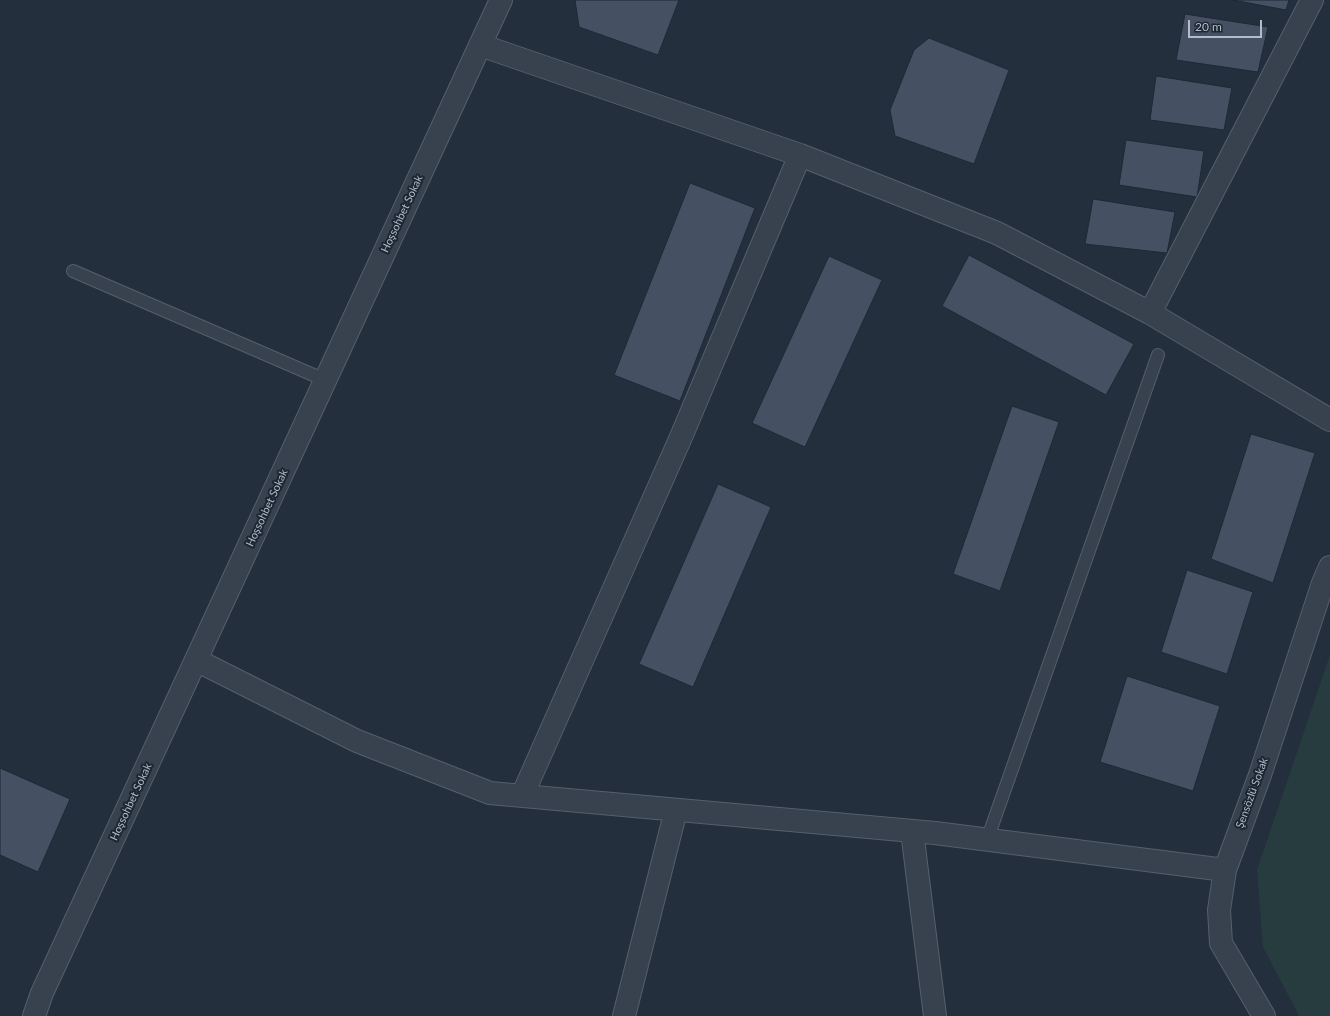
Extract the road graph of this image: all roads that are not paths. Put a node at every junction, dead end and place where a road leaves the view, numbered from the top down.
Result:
1 (501, 0) edge
2 (1312, 0) edge
3 (480, 45) junction
4 (800, 155) junction
5 (73, 271) dead end
6 (1150, 313) junction
7 (1158, 355) dead end
8 (325, 380) junction
9 (1330, 420) edge
10 (1330, 567) edge
11 (196, 660) junction
12 (522, 796) junction
13 (676, 810) junction
14 (912, 831) junction
15 (987, 840) junction
16 (1225, 870) junction
17 (34, 1016) edge
18 (624, 1016) edge
19 (935, 1016) edge
20 (1264, 1016) edge

1 - 3 street, Hoşsohbet Sokak
2 - 6 street
3 - 4 street
3 - 8 street, Hoşsohbet Sokak
4 - 6 street
4 - 12 street
5 - 8 lane
6 - 9 street
7 - 15 lane
8 - 11 street, Hoşsohbet Sokak
10 - 16 street, Şensözlü Sokak
11 - 12 street
11 - 17 street, Hoşsohbet Sokak
12 - 13 street
13 - 14 street
13 - 18 street
14 - 15 street
14 - 19 street
15 - 16 street
16 - 20 street, Şensözlü Sokak

